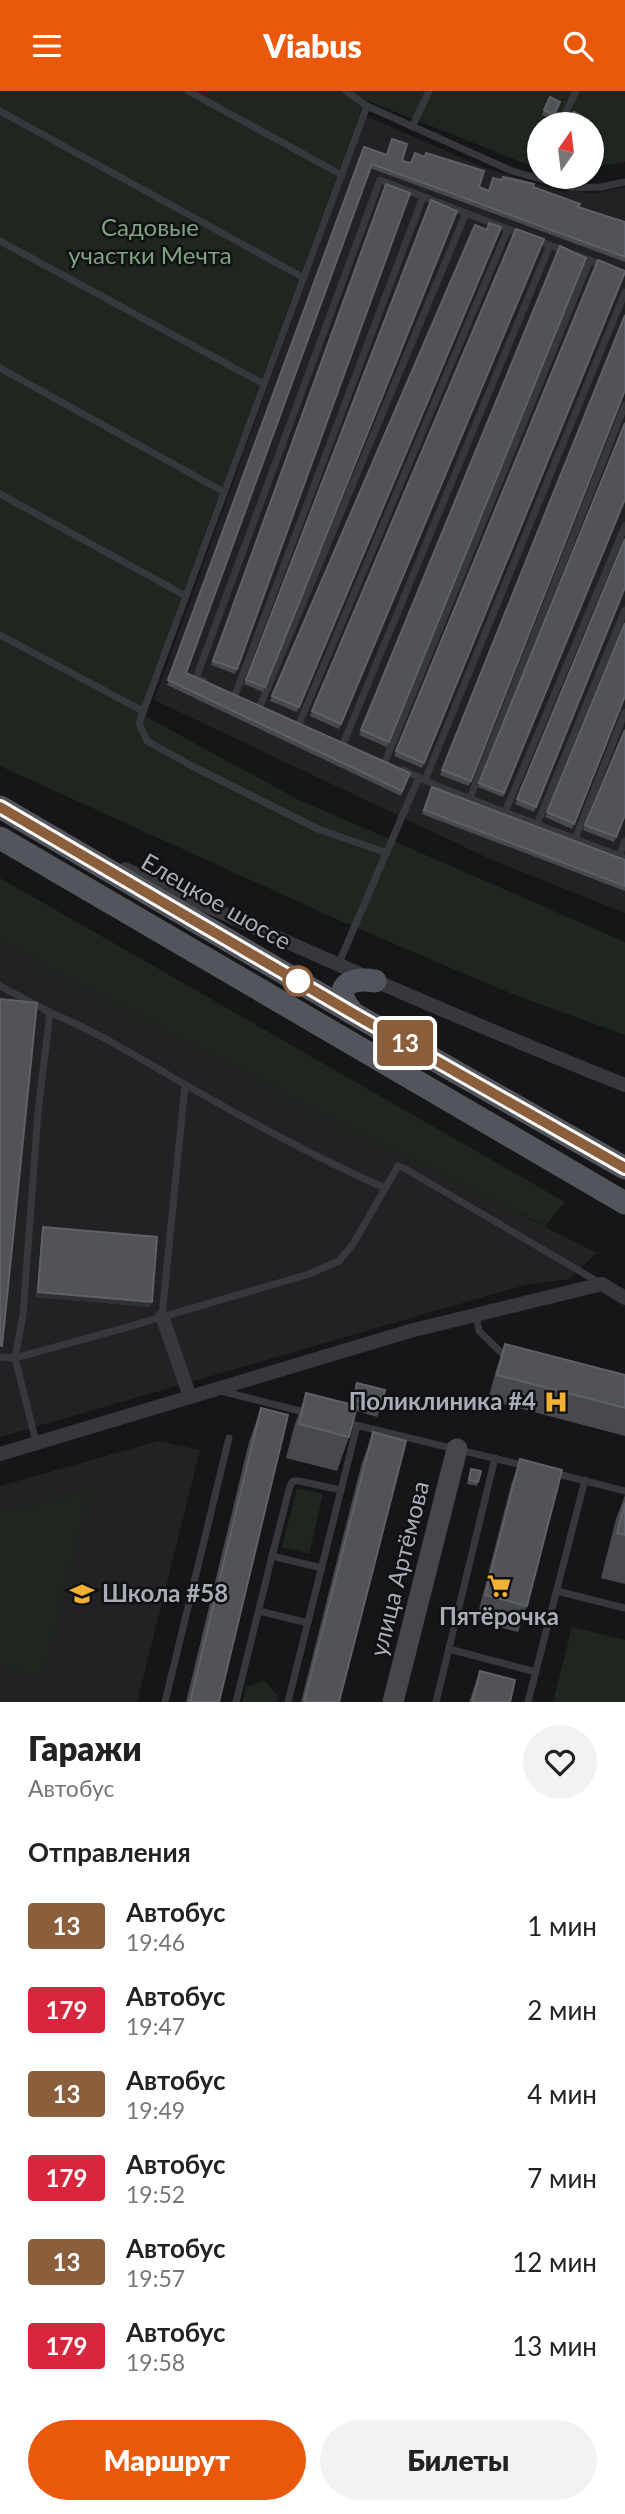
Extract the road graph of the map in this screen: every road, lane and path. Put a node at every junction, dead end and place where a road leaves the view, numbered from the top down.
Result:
1 (188, 91) edge
2 (346, 91) edge
3 (429, 91) edge
4 (576, 91) edge
5 (367, 106) junction
6 (0, 111) edge
7 (566, 112) edge
8 (412, 127) junction
9 (342, 175) junction
10 (527, 175) edge
11 (625, 182) edge
12 (604, 186) edge
13 (423, 197) junction
14 (466, 213) junction
15 (508, 229) junction
16 (0, 240) edge
17 (551, 245) junction
18 (590, 260) junction
19 (613, 269) edge
20 (304, 278) junction
21 (625, 292) edge
22 (0, 367) edge
23 (264, 384) junction
24 (625, 405) edge
25 (225, 492) junction
26 (0, 494) edge
27 (625, 526) edge
28 (186, 596) junction
29 (625, 610) edge
30 (0, 635) edge
31 (215, 687) edge
32 (225, 691) edge
33 (235, 695) junction
34 (260, 706) junction
35 (143, 711) junction
36 (270, 711) edge
37 (625, 712) edge
38 (289, 720) edge
39 (299, 724) junction
40 (310, 729) edge
41 (332, 739) edge
42 (344, 744) junction
43 (354, 748) edge
44 (374, 758) edge
45 (384, 762) junction
46 (422, 779) junction
47 (470, 799) junction
48 (0, 807) edge
49 (505, 812) junction
50 (537, 824) junction
51 (42, 831) junction
52 (0, 838) edge
53 (575, 839) junction
54 (625, 841) edge
55 (387, 853) junction
56 (622, 857) edge
57 (338, 965) junction
58 (375, 981) junction
59 (0, 986) edge
60 (0, 992) edge
61 (50, 1012) junction
62 (354, 1014) junction
63 (185, 1085) junction
64 (625, 1085) edge
65 (625, 1168) edge
66 (384, 1188) junction
67 (625, 1203) edge
68 (602, 1284) junction
69 (625, 1298) edge
70 (476, 1315) junction
71 (162, 1316) junction
72 (0, 1357) edge
73 (15, 1358) junction
74 (515, 1367) edge
75 (214, 1389) junction
76 (190, 1397) junction
77 (318, 1416) edge
78 (331, 1419) edge
79 (357, 1426) junction
80 (229, 1438) dead end
81 (36, 1442) junction
82 (457, 1449) junction
83 (0, 1454) edge
84 (495, 1458) junction
85 (534, 1468) edge
86 (547, 1471) edge
87 (585, 1480) junction
88 (341, 1490) junction
89 (625, 1491) edge
90 (272, 1556) junction
91 (322, 1568) junction
92 (557, 1591) junction
93 (625, 1608) edge
94 (259, 1611) junction
95 (308, 1623) junction
96 (449, 1649) junction
97 (536, 1672) junction
98 (165, 1702) edge
99 (236, 1702) edge
100 (288, 1702) edge
101 (393, 1702) edge
102 (436, 1702) edge
103 (528, 1702) edge

1 - 9 lane
2 - 5 lane
3 - 8 lane
4 - 7 lane
5 - 8 lane
5 - 9 lane
6 - 20 lane
8 - 10 lane
9 - 20 lane
11 - 12 lane
13 - 14 lane
13 - 31 lane
13 - 33 lane
14 - 15 lane
14 - 34 lane
15 - 17 lane
15 - 39 lane
16 - 23 lane
17 - 18 lane
17 - 42 lane
18 - 19 lane
18 - 45 lane
20 - 23 lane
21 - 46 lane
22 - 25 lane
23 - 25 lane
24 - 47 lane
25 - 28 lane
26 - 28 lane
27 - 49 lane
28 - 35 lane
29 - 50 lane
30 - 35 lane
32 - 33 lane
33 - 34 lane
34 - 36 lane
35 - 55 lane
37 - 53 lane
38 - 39 lane
39 - 40 lane
41 - 42 lane
42 - 43 lane
44 - 45 lane
45 - 46 lane
46 - 47 lane
46 - 55 lane
47 - 49 lane
48 - 51 main road, Елецкое шоссе
49 - 50 lane
50 - 53 lane
51 - 57 street
51 - 62 main road, Елецкое шоссе
52 - 67 main road
53 - 56 lane
54 - 56 lane
55 - 57 lane
57 - 58 street
58 - 62 main road
58 - 64 street
59 - 61 lane
60 - 61 lane
61 - 63 lane
61 - 73 lane
62 - 65 main road, Елецкое шоссе
63 - 66 lane
63 - 71 lane
66 - 68 lane
66 - 71 lane
68 - 69 street
68 - 70 street
70 - 74 lane
70 - 75 street
71 - 73 lane
71 - 76 street
72 - 73 lane
73 - 81 lane
75 - 76 street
75 - 77 lane
76 - 81 street
78 - 79 lane
79 - 82 lane
79 - 88 lane
80 - 98 lane
81 - 83 street
82 - 84 lane
82 - 101 street, улица Артёмова
84 - 85 lane
84 - 96 lane
86 - 87 lane
87 - 89 lane
87 - 92 lane
88 - 90 lane
88 - 91 lane
90 - 91 lane
90 - 94 lane
91 - 95 lane
92 - 93 lane
92 - 97 lane
94 - 95 lane
94 - 99 lane
95 - 100 lane
96 - 97 lane
96 - 102 lane
97 - 103 lane

